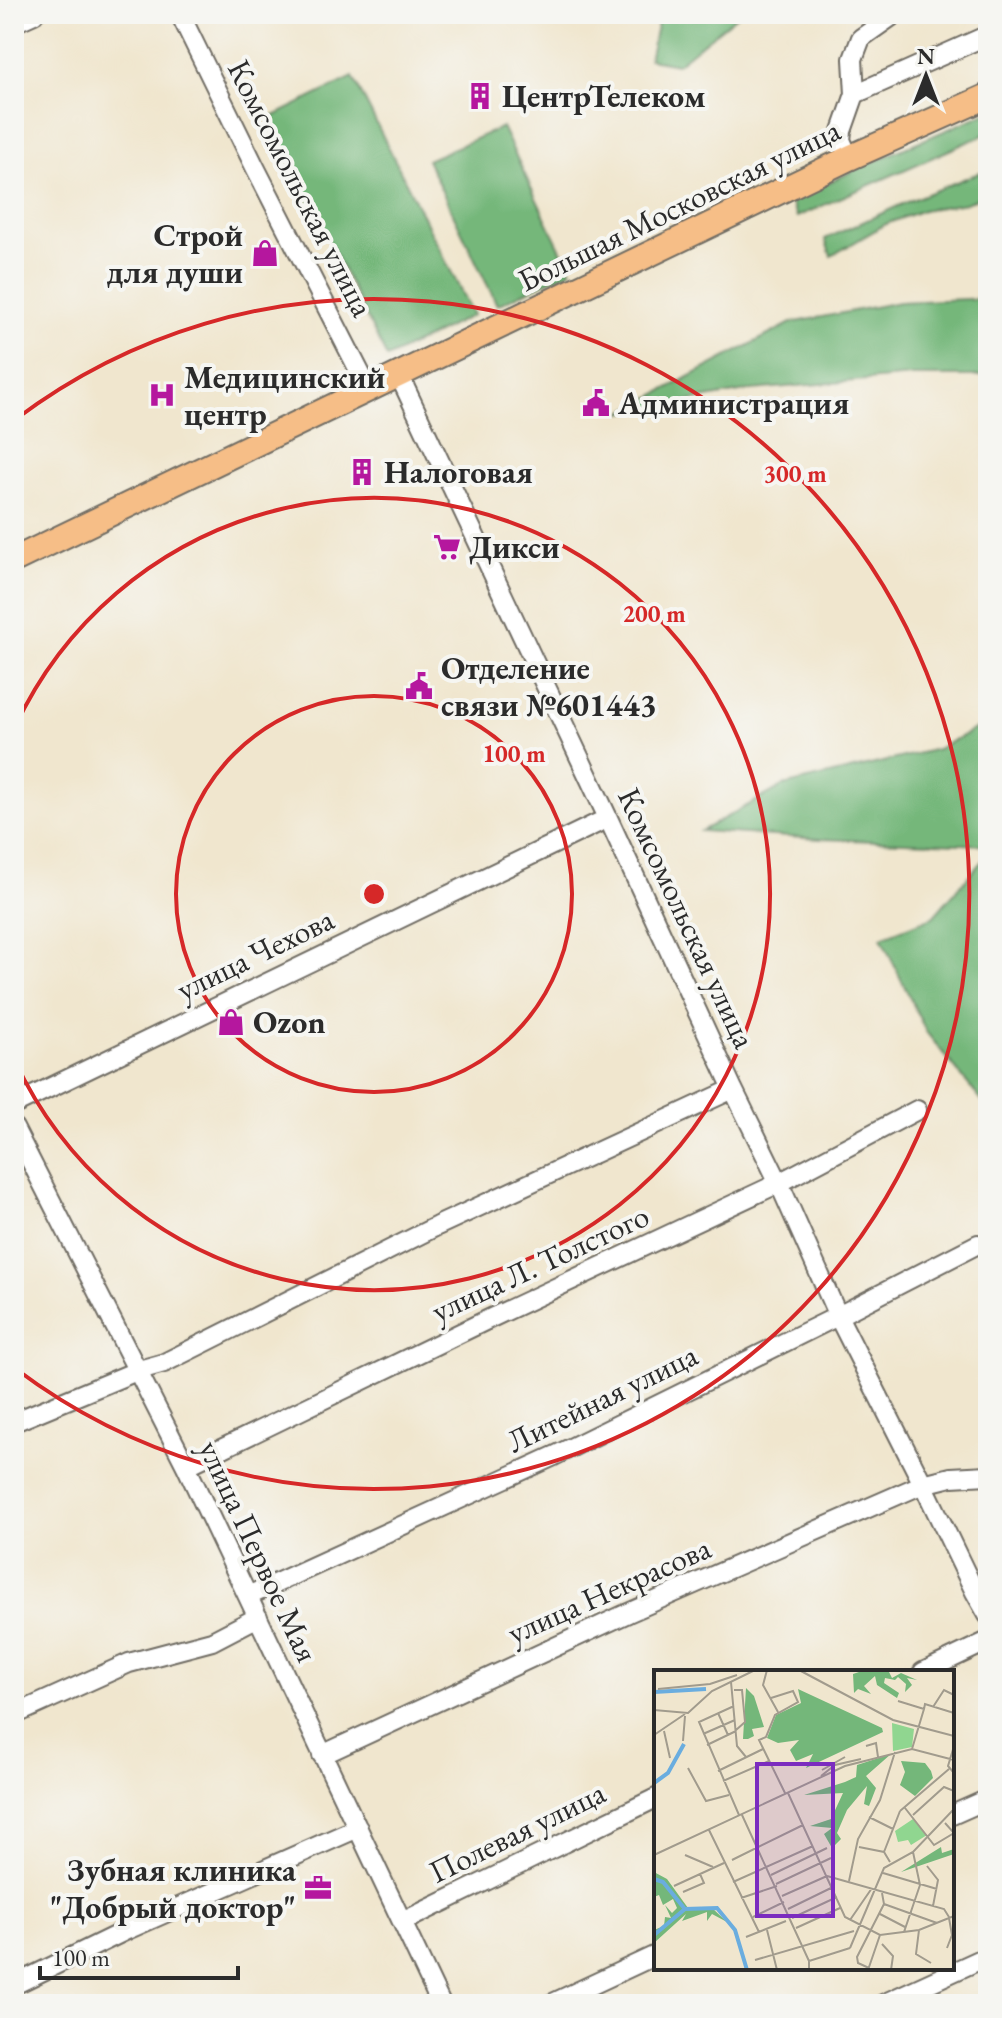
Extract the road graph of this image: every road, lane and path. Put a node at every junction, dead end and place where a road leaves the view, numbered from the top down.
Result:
1 (34, 14) edge
2 (180, 14) edge
3 (895, 14) edge
4 (14, 23) edge
5 (988, 35) edge
6 (855, 94) junction
7 (988, 96) edge
8 (849, 158) junction
9 (399, 375) junction
10 (369, 390) junction
11 (14, 560) edge
12 (608, 818) junction
13 (733, 1089) junction
14 (14, 1105) edge
15 (917, 1110) dead end
16 (14, 1128) edge
17 (779, 1183) junction
18 (978, 1244) dead end
19 (838, 1316) junction
20 (139, 1370) junction
21 (14, 1422) edge
22 (186, 1466) junction
23 (988, 1475) edge
24 (923, 1484) junction
25 (248, 1596) junction
26 (988, 1615) edge
27 (258, 1617) junction
28 (988, 1641) edge
29 (927, 1670) edge
30 (14, 1715) edge
31 (322, 1755) junction
32 (654, 1799) edge
33 (988, 1799) edge
34 (954, 1814) edge
35 (358, 1828) junction
36 (404, 1921) junction
37 (654, 1956) edge
38 (988, 1956) edge
39 (14, 1985) edge
40 (441, 2004) edge
41 (551, 2004) edge
42 (883, 2004) edge

1 - 4 street
2 - 10 street, Комсомольская улица
3 - 6 street
5 - 6 street
6 - 8 street
7 - 8 main road, Большая Московская улица
8 - 9 main road, Большая Московская улица
9 - 10 main road, Большая Московская улица
9 - 12 street, Комсомольская улица
10 - 11 main road, Большая Московская улица
12 - 13 street, Комсомольская улица
12 - 14 street, улица Чехова
13 - 17 street, Комсомольская улица
13 - 20 street
15 - 17 street, улица Л. Толстого
16 - 20 street, улица Первое Мая
17 - 19 street, Комсомольская улица
17 - 22 street, улица Л. Толстого
18 - 19 street, Литейная улица
19 - 24 street, Комсомольская улица
19 - 25 street, Литейная улица
20 - 21 street
20 - 22 street, улица Первое Мая
22 - 25 street, улица Первое Мая
23 - 24 street, улица Некрасова
24 - 26 street, Комсомольская улица
24 - 31 street, улица Некрасова
25 - 27 street, улица Первое Мая
27 - 30 street
27 - 31 street, улица Первое Мая
28 - 29 street
31 - 35 street, улица Первое Мая
32 - 36 street, Полевая улица
33 - 34 street
35 - 36 street, улица Первое Мая
35 - 39 street
36 - 40 street, улица Первое Мая
37 - 41 street
38 - 42 street

